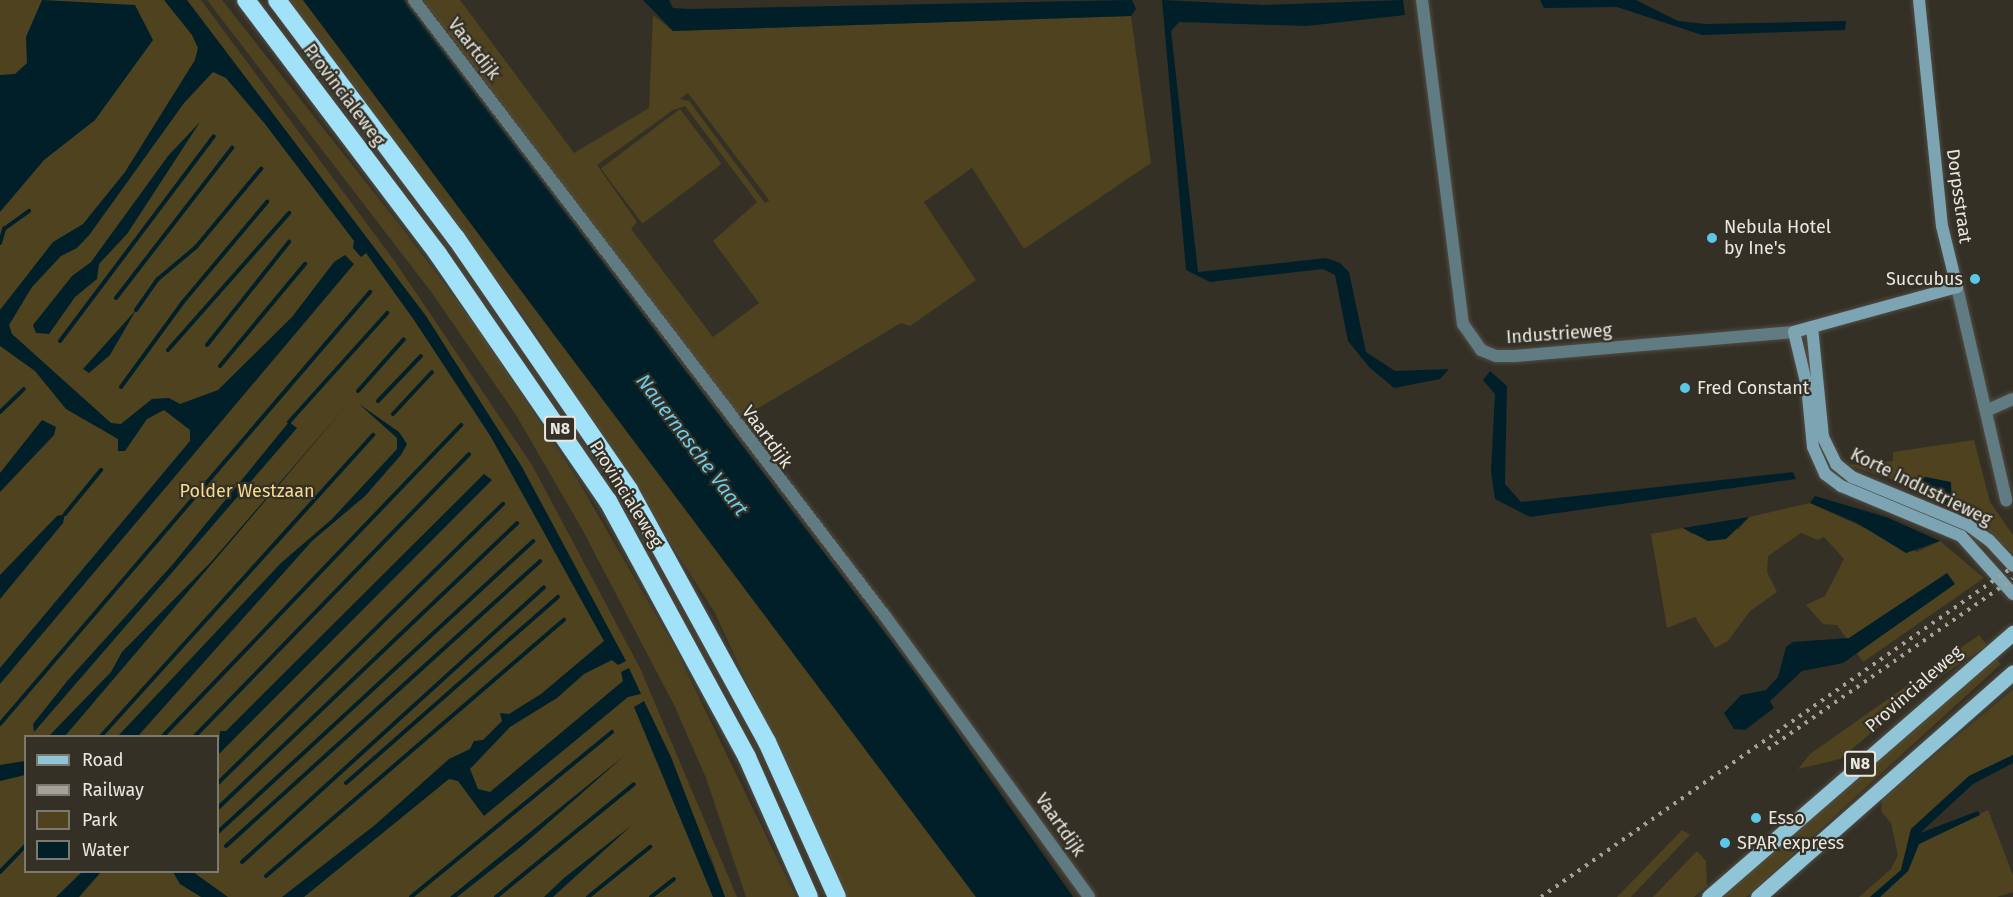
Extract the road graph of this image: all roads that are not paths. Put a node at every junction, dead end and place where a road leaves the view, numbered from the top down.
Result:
1 (246, 0) edge
2 (277, 0) edge
3 (414, 0) edge
4 (1422, 0) edge
5 (1918, 0) edge
6 (1957, 287) junction
7 (1812, 327) junction
8 (1794, 332) junction
9 (2013, 399) edge
10 (1988, 410) junction
11 (2006, 500) dead end
12 (2013, 566) edge
13 (2013, 594) edge
14 (2013, 633) edge
15 (2013, 672) edge
16 (809, 897) edge
17 (837, 897) edge
18 (1089, 897) edge
19 (1709, 897) edge
20 (1758, 897) edge

1 - 16 highway, Provincialeweg / N8
2 - 17 highway, Provincialeweg / N8
3 - 18 street, Vaartdijk
4 - 8 street, Industrieweg
5 - 6 street, Dorpsstraat
6 - 7 street, Industrieweg
6 - 10 street, Dorpsstraat
7 - 8 street, Industrieweg
7 - 12 street, Korte Industrieweg
8 - 13 street, Korte Industrieweg
9 - 10 street
10 - 11 street, Dorpsstraat
14 - 19 main road, Provincialeweg / N8
15 - 20 main road, N8

